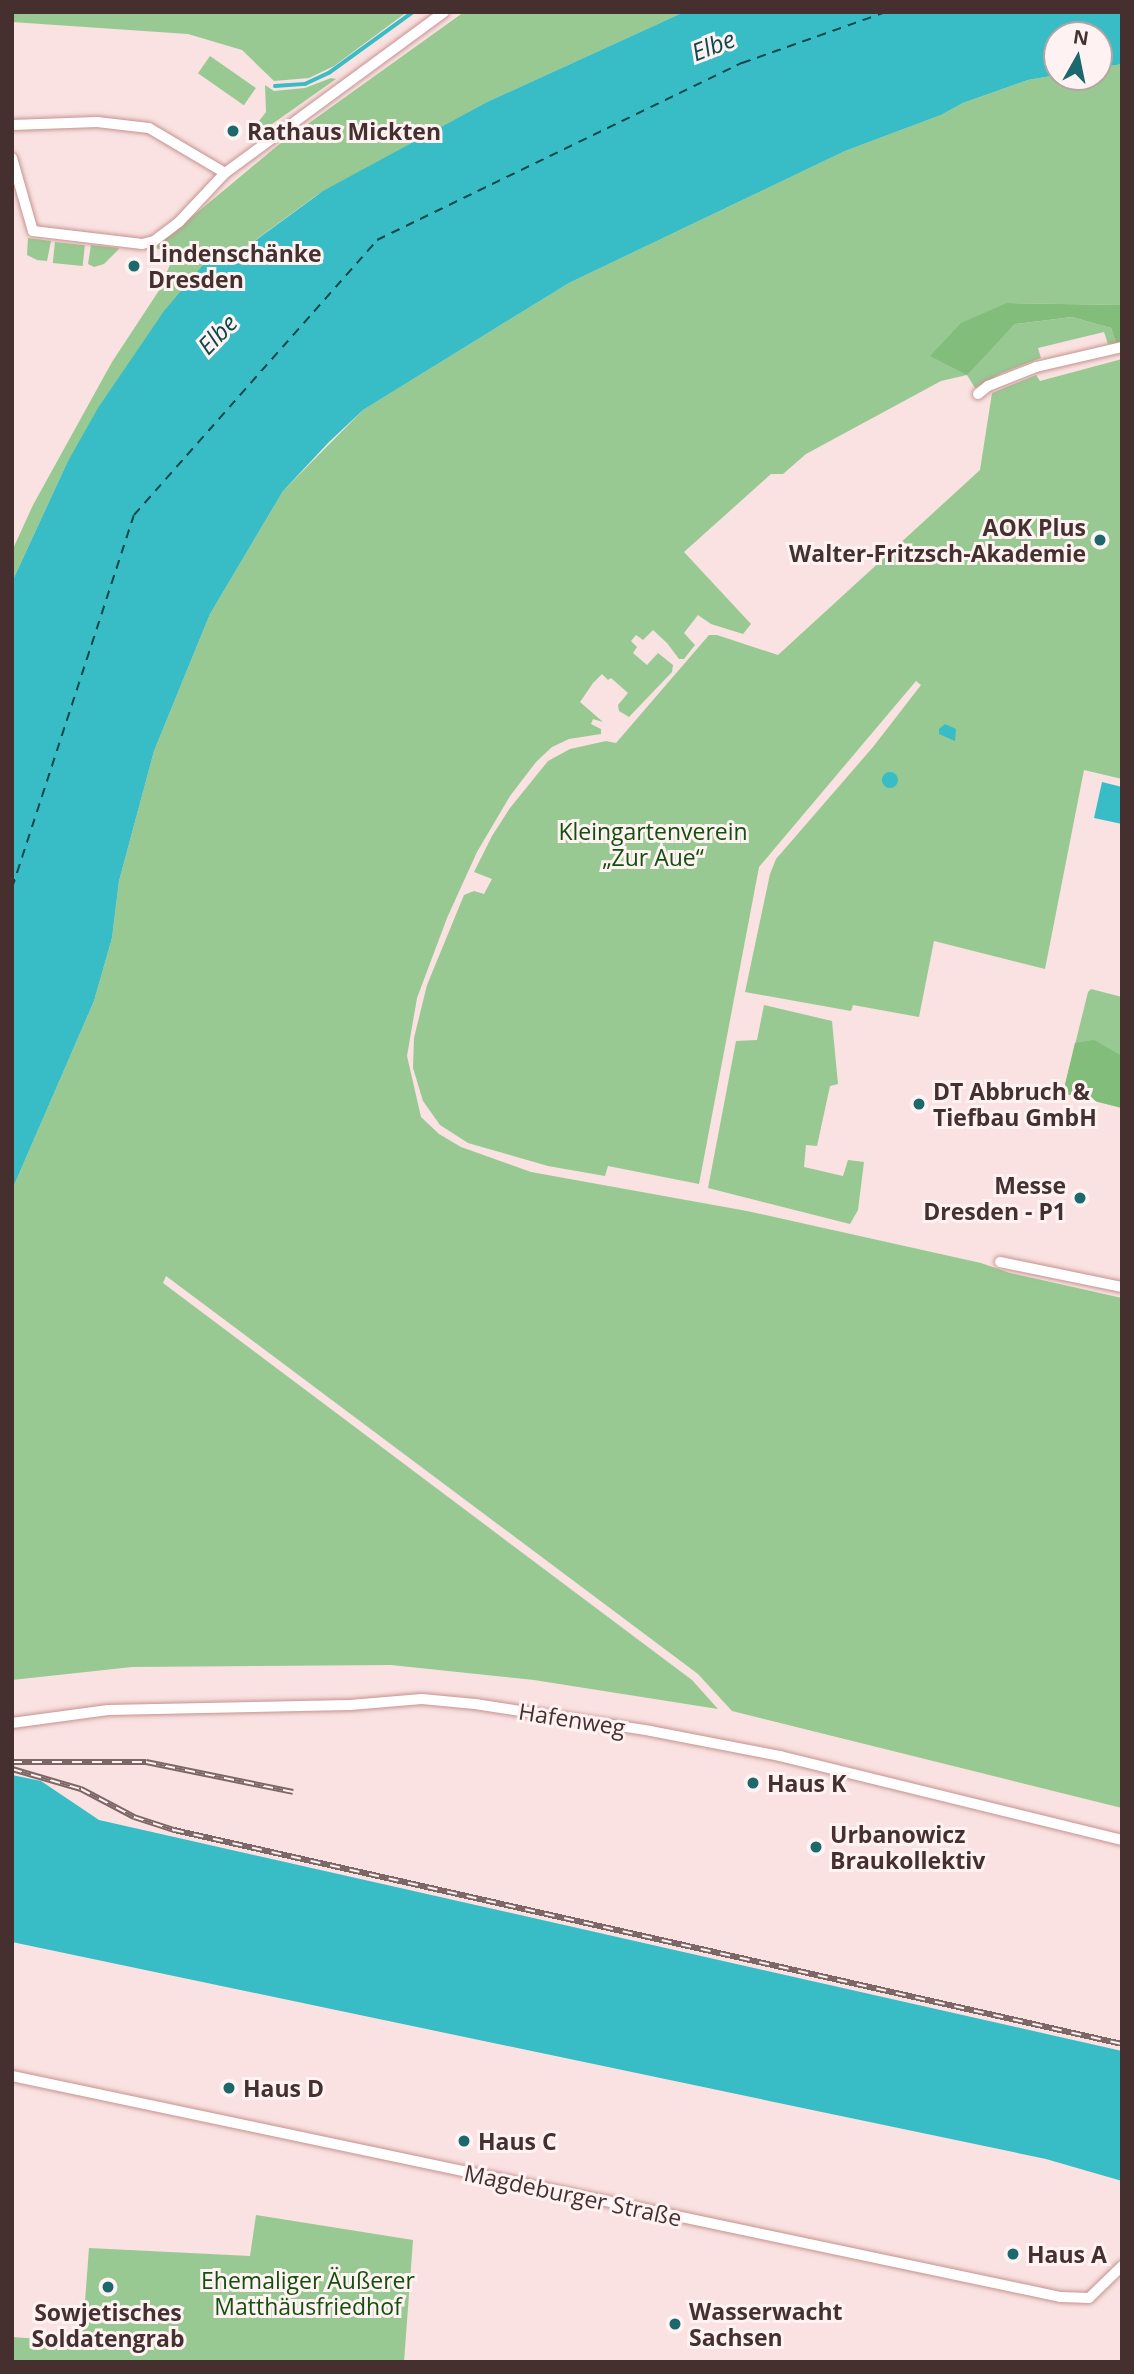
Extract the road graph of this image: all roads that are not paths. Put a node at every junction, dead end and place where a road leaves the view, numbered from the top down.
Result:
1 (444, 12) edge
2 (12, 125) edge
3 (12, 158) edge
4 (225, 173) junction
5 (1122, 347) edge
6 (978, 394) dead end
7 (1000, 1262) dead end
8 (1122, 1287) edge
9 (12, 1723) edge
10 (1122, 1840) edge
11 (12, 2076) edge
12 (1122, 2266) edge

1 - 4 street
2 - 4 street
3 - 4 street
5 - 6 street
7 - 8 street
9 - 10 street, Hafenweg
11 - 12 street, Magdeburger Straße

